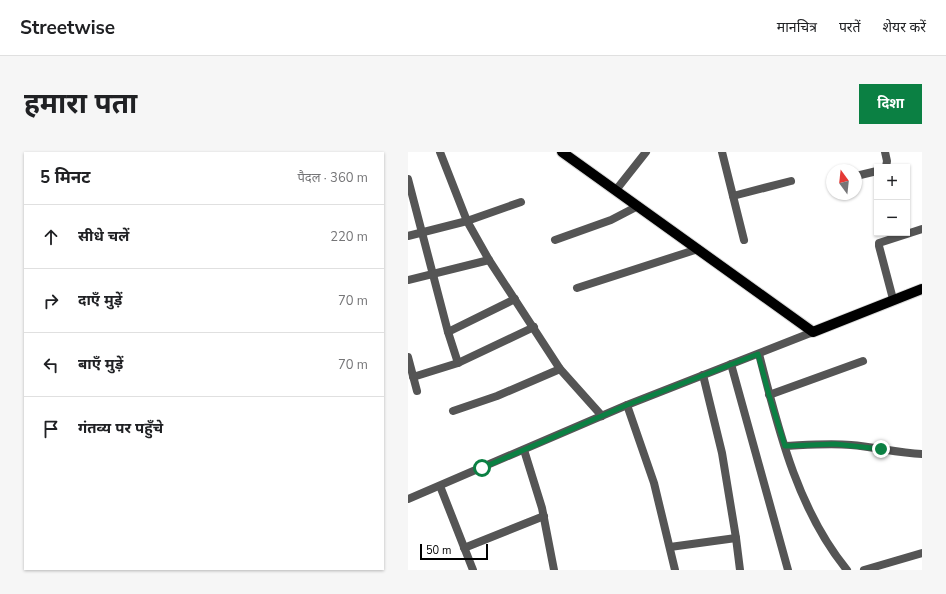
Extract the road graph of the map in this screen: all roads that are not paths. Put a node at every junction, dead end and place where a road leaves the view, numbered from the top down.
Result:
1 (440, 152) edge
2 (562, 152) edge
3 (646, 152) edge
4 (722, 152) edge
5 (885, 152) edge
6 (886, 164) edge
7 (874, 172) edge
8 (862, 175) edge
9 (408, 179) edge
10 (790, 181) dead end
11 (616, 190) junction
12 (733, 196) junction
13 (521, 202) dead end
14 (638, 206) junction
15 (467, 221) junction
16 (922, 229) edge
17 (422, 233) junction
18 (408, 236) edge
19 (556, 240) dead end
20 (744, 240) dead end
21 (698, 249) junction
22 (489, 260) junction
23 (433, 274) junction
24 (408, 280) edge
25 (577, 288) dead end
26 (922, 288) edge
27 (515, 299) junction
28 (893, 299) junction
29 (534, 327) junction
30 (448, 332) junction
31 (813, 332) junction
32 (758, 354) junction
33 (408, 357) edge
34 (863, 361) dead end
35 (458, 363) junction
36 (731, 364) junction
37 (560, 369) junction
38 (703, 375) junction
39 (413, 377) junction
40 (417, 391) dead end
41 (769, 395) junction
42 (627, 405) junction
43 (453, 411) dead end
44 (602, 416) junction
45 (785, 446) junction
46 (524, 450) junction
47 (922, 454) edge
48 (440, 486) junction
49 (408, 499) edge
50 (544, 516) junction
51 (736, 538) junction
52 (670, 547) junction
53 (464, 548) junction
54 (922, 553) edge
55 (473, 570) edge
56 (554, 570) edge
57 (675, 570) edge
58 (740, 570) edge
59 (788, 570) edge
60 (847, 570) edge
61 (864, 570) edge

1 - 15 street
2 - 11 main road
3 - 11 street
4 - 12 street
5 - 6 street
7 - 8 street
9 - 17 street
10 - 12 street
11 - 14 main road
12 - 20 street
13 - 15 street
14 - 19 street
14 - 21 main road
15 - 17 street
15 - 22 street
16 - 28 street
17 - 18 street
17 - 23 street
21 - 25 street
21 - 31 main road
22 - 23 street
22 - 27 street
23 - 24 street
23 - 30 street
26 - 28 main road
27 - 29 street
27 - 30 street
28 - 31 main road
29 - 35 street
29 - 37 street
30 - 35 street
31 - 32 street
32 - 36 street
32 - 41 street
33 - 39 street
34 - 41 street
35 - 39 street
36 - 38 street
36 - 59 street
37 - 43 street
37 - 44 street
38 - 42 street
38 - 51 street
39 - 40 street
41 - 45 street
42 - 44 street
42 - 52 street
44 - 46 street
45 - 47 street
45 - 60 street
46 - 48 street
46 - 50 street
48 - 49 street
48 - 53 street
50 - 53 street
50 - 56 street
51 - 52 street
51 - 58 street
52 - 57 street
53 - 55 street
54 - 61 street

